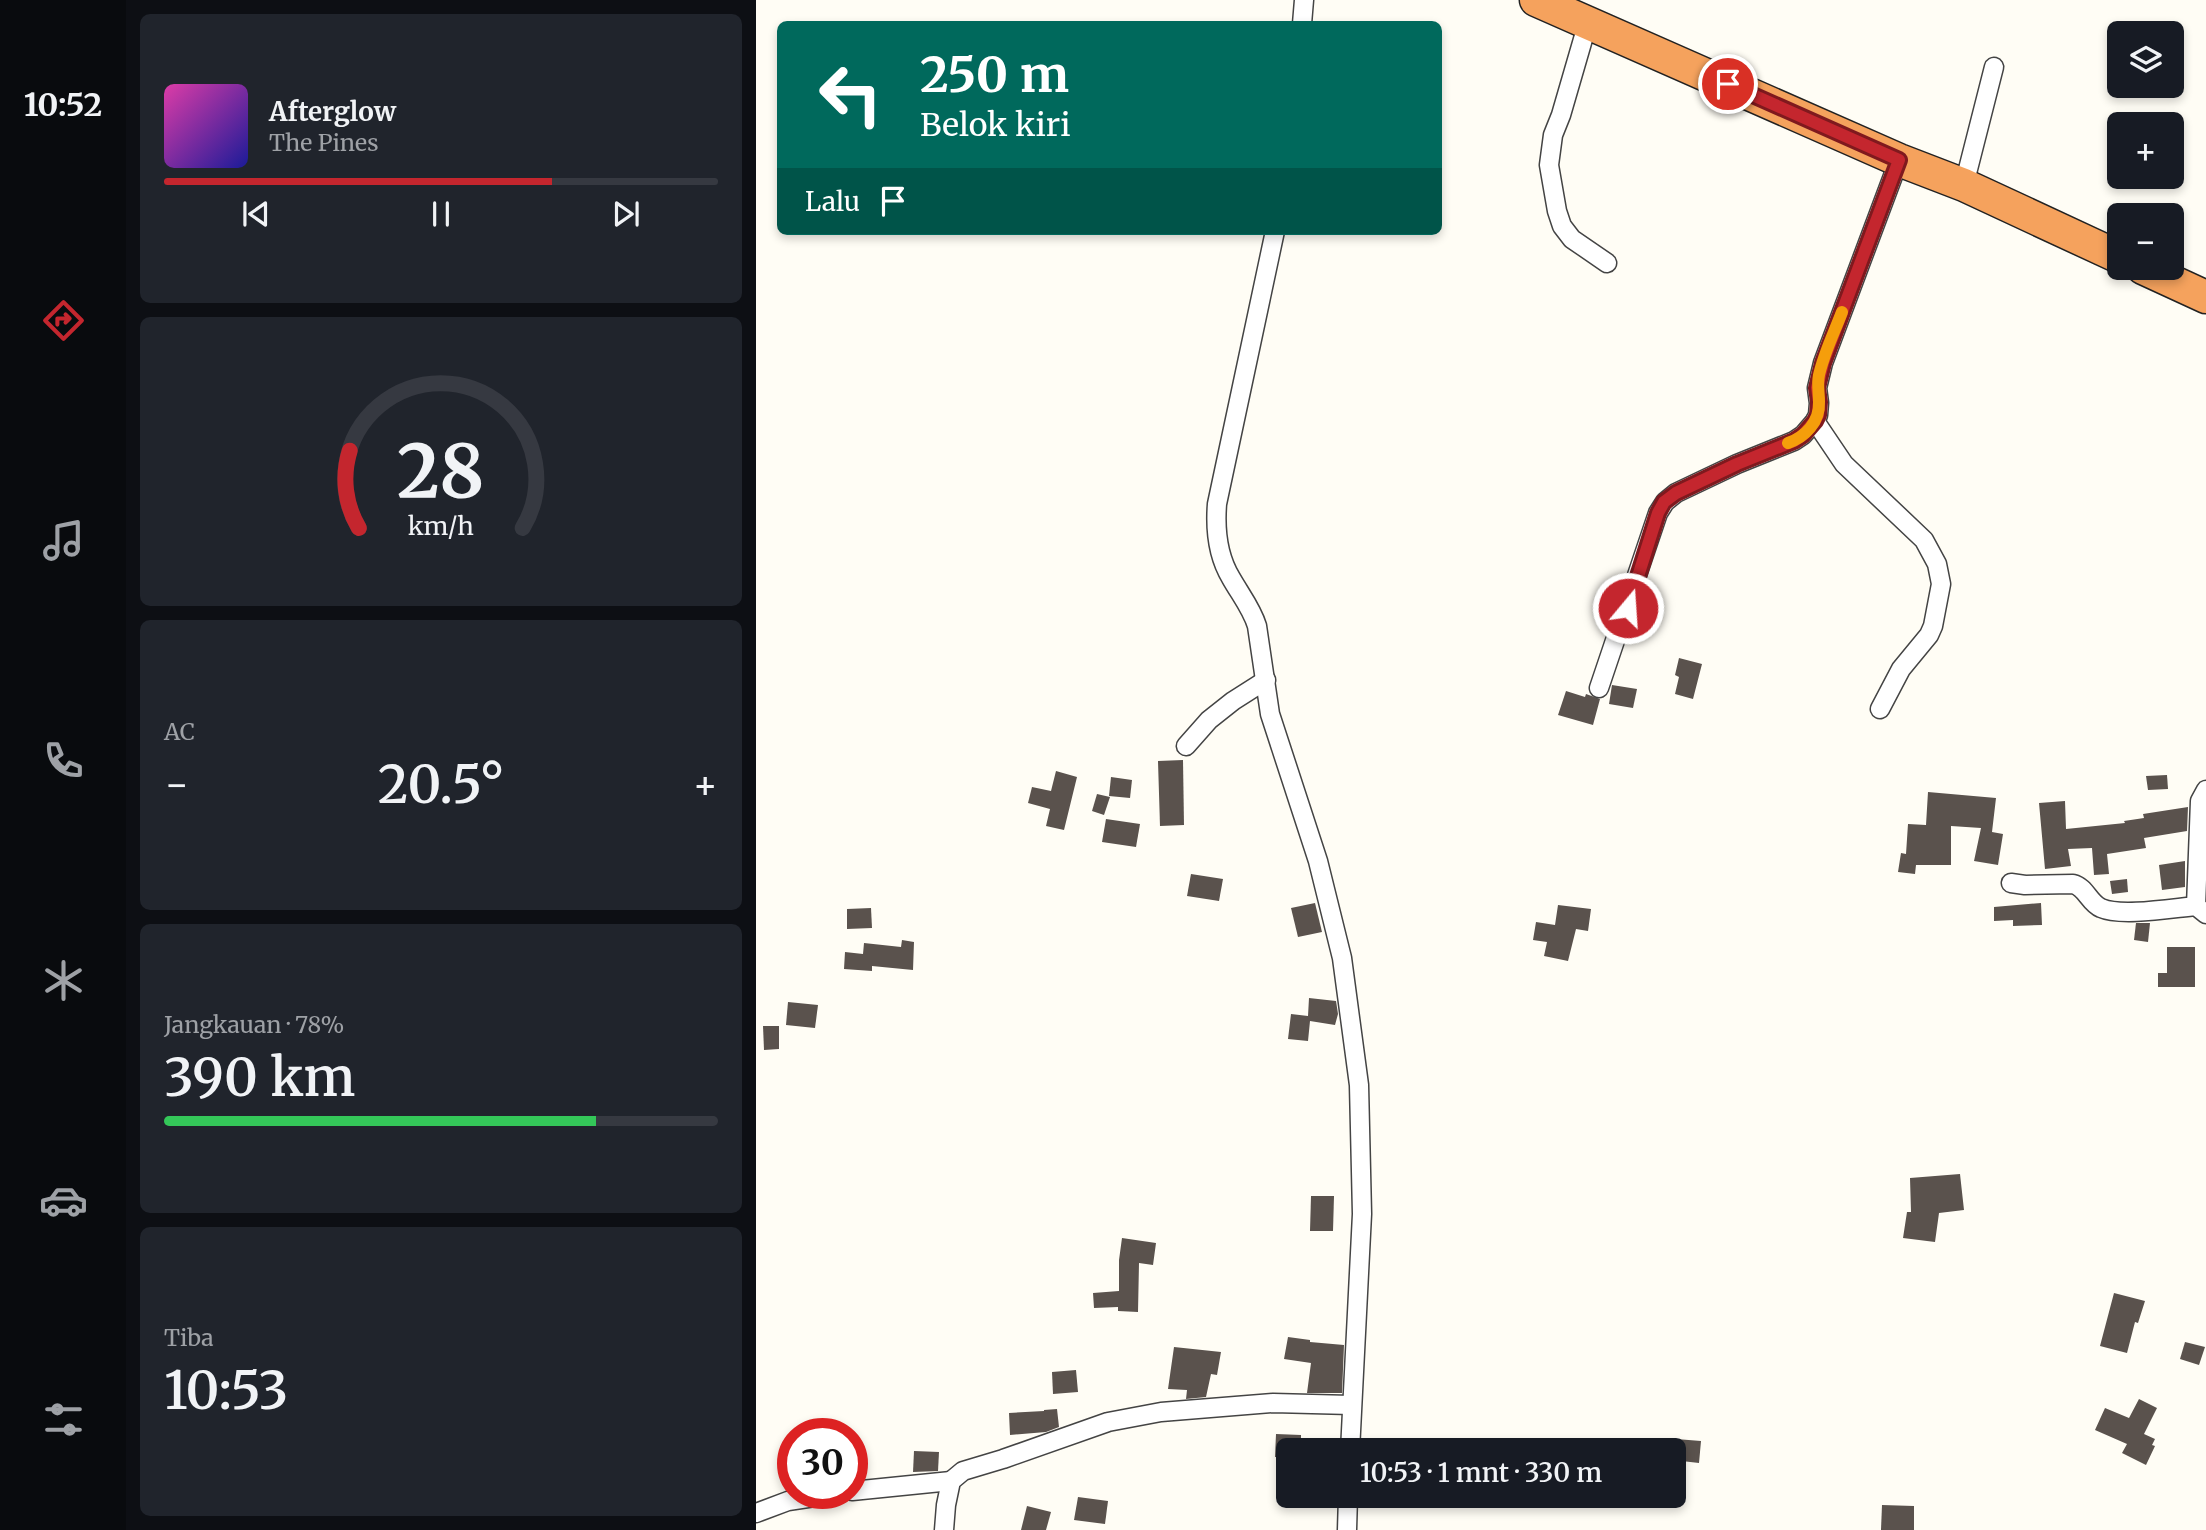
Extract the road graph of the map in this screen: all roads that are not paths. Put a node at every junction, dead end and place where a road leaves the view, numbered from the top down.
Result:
1 (1304, 0) edge
2 (1536, 0) edge
3 (1302, 21) edge
4 (1588, 22) junction
5 (1994, 67) dead end
6 (1899, 160) junction
7 (1964, 185) junction
8 (1274, 235) edge
9 (2107, 251) edge
10 (1608, 263) dead end
11 (2169, 280) edge
12 (2206, 297) edge
13 (1815, 421) junction
14 (1266, 680) junction
15 (1599, 688) dead end
16 (1880, 709) dead end
17 (1186, 746) dead end
18 (2206, 790) edge
19 (2011, 883) dead end
20 (2201, 910) edge
21 (1351, 1405) junction
22 (1350, 1438) edge
23 (951, 1481) junction
24 (868, 1489) edge
25 (777, 1505) edge
26 (1348, 1508) edge
27 (756, 1513) edge
28 (944, 1530) edge
29 (1347, 1530) edge

1 - 3 street
2 - 4 highway
4 - 6 highway
4 - 10 street
5 - 7 street
6 - 7 highway
6 - 13 street
7 - 9 highway
8 - 14 street
11 - 12 highway
13 - 15 street
13 - 16 street
14 - 17 street
14 - 21 street
18 - 20 street
19 - 20 street
21 - 22 street
21 - 23 street
23 - 24 street
23 - 28 street
25 - 27 street
26 - 29 street

